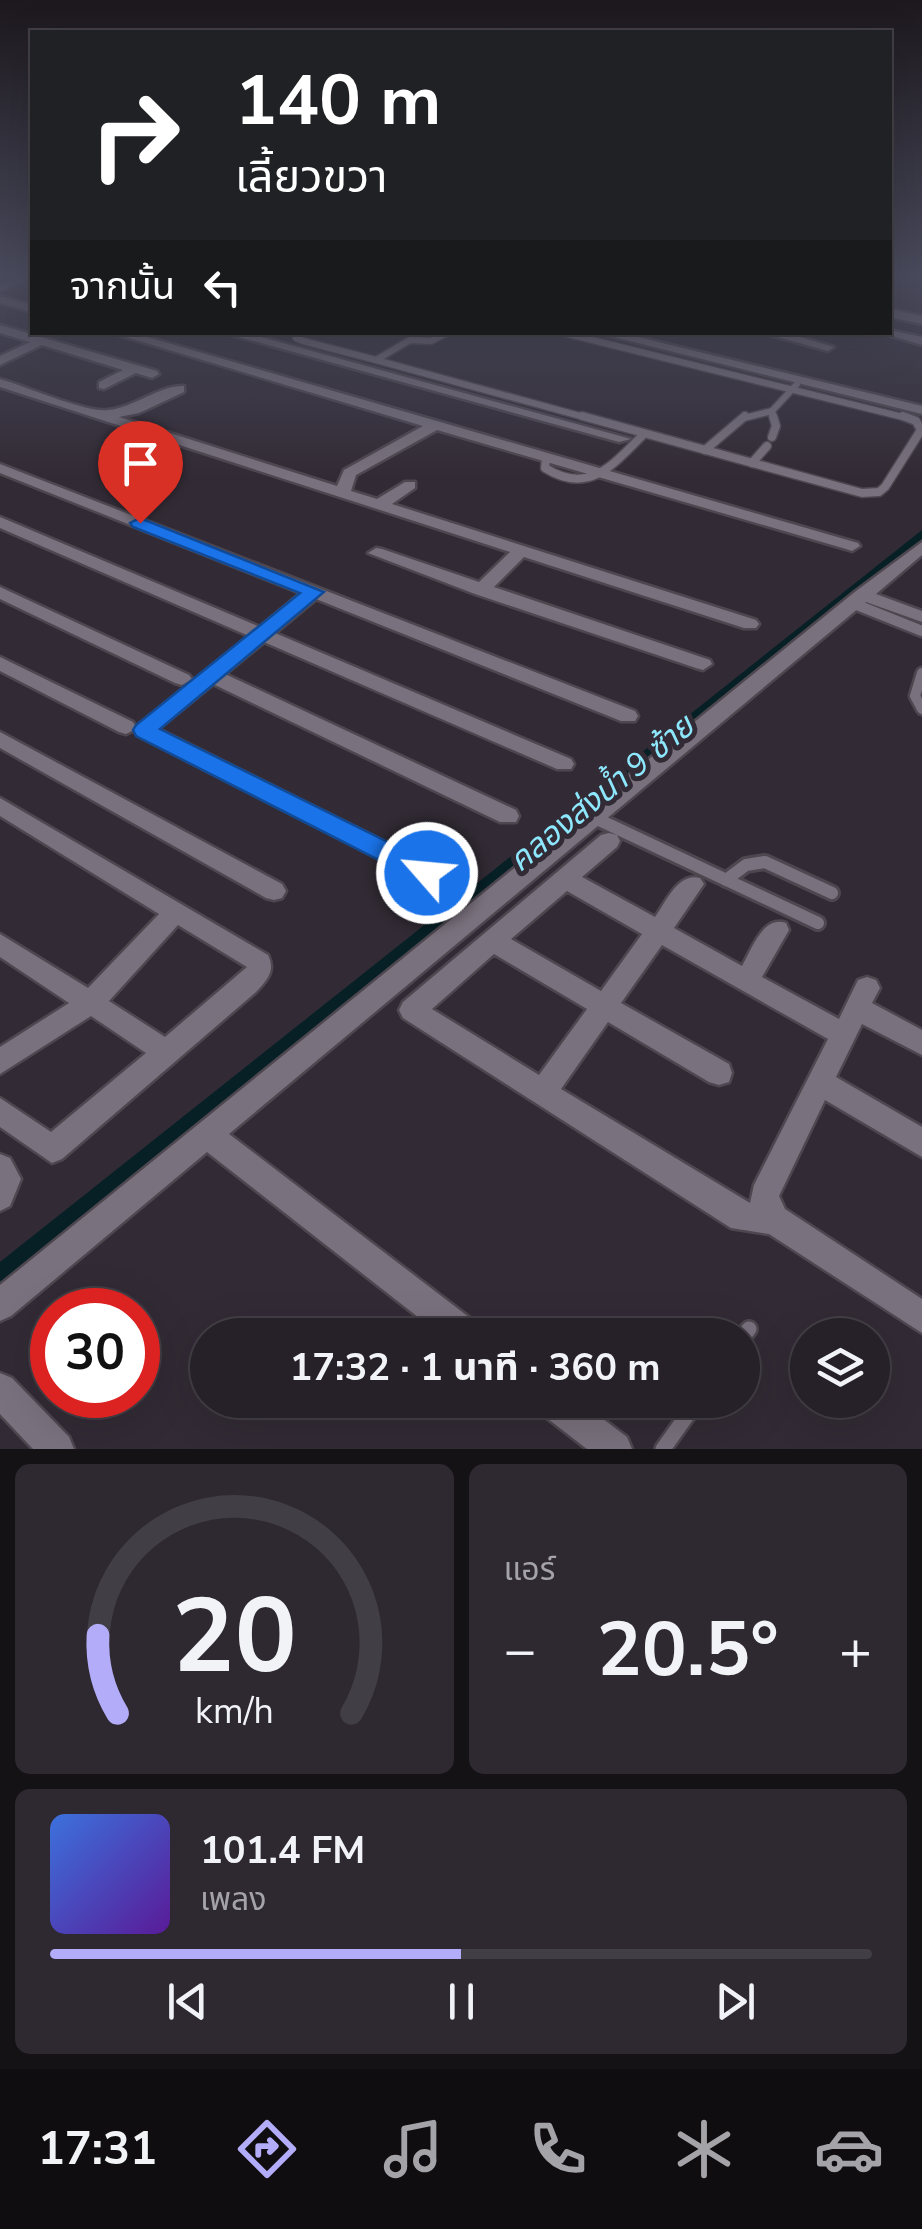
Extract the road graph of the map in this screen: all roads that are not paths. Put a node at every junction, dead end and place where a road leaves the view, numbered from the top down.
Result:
1 (39, 343) edge
2 (47, 343) edge
3 (167, 343) edge
4 (250, 343) edge
5 (309, 343) edge
6 (402, 343) edge
7 (607, 343) edge
8 (639, 343) edge
9 (810, 343) edge
10 (828, 347) dead end
11 (0, 362) edge
12 (375, 365) junction
13 (134, 369) junction
14 (315, 373) junction
15 (152, 374) dead end
16 (0, 383) edge
17 (104, 385) dead end
18 (797, 385) junction
19 (178, 389) dead end
20 (922, 410) edge
21 (772, 411) junction
22 (103, 416) junction
23 (435, 425) junction
24 (644, 434) junction
25 (624, 439) dead end
26 (705, 450) junction
27 (752, 463) junction
28 (0, 468) edge
29 (602, 474) junction
30 (410, 484) dead end
31 (342, 493) junction
32 (380, 505) junction
33 (0, 522) edge
34 (852, 546) dead end
35 (922, 547) edge
36 (521, 551) junction
37 (376, 553) dead end
38 (481, 590) junction
39 (0, 592) edge
40 (314, 592) junction
41 (857, 599) junction
42 (922, 617) edge
43 (750, 624) dead end
44 (922, 631) edge
45 (261, 634) junction
46 (0, 663) edge
47 (703, 664) dead end
48 (922, 673) edge
49 (210, 676) junction
50 (182, 678) dead end
51 (922, 710) edge
52 (628, 716) dead end
53 (126, 727) dead end
54 (0, 740) edge
55 (564, 764) dead end
56 (0, 806) edge
57 (508, 816) dead end
58 (592, 816) junction
59 (610, 841) dead end
60 (427, 873) dead end
61 (565, 879) junction
62 (726, 880) junction
63 (692, 884) dead end
64 (274, 892) dead end
65 (832, 894) dead end
66 (177, 911) junction
67 (818, 922) dead end
68 (777, 930) dead end
69 (658, 931) junction
70 (493, 941) junction
71 (0, 944) edge
72 (747, 980) junction
73 (90, 1002) junction
74 (604, 1006) junction
75 (844, 1035) junction
76 (922, 1043) edge
77 (165, 1052) junction
78 (0, 1062) edge
79 (719, 1073) dead end
80 (820, 1082) junction
81 (543, 1092) junction
82 (0, 1111) edge
83 (207, 1136) junction
84 (922, 1143) edge
85 (0, 1168) edge
86 (0, 1196) edge
87 (774, 1220) junction
88 (0, 1305) edge
89 (445, 1318) edge
90 (922, 1318) edge
91 (0, 1390) edge
92 (575, 1418) edge
93 (685, 1418) edge
94 (58, 1449) edge
95 (615, 1449) edge
96 (663, 1449) edge

1 - 11 street
2 - 13 street
3 - 14 street
4 - 14 street
5 - 12 lane
6 - 12 lane
7 - 18 lane
8 - 18 street
9 - 10 street
12 - 14 street
12 - 24 lane
12 - 25 street
13 - 15 street
13 - 17 street
14 - 23 street
16 - 22 street
18 - 20 street
18 - 21 lane
18 - 27 lane
19 - 22 street
21 - 26 lane
21 - 27 lane
22 - 31 street
23 - 29 street
23 - 31 street
24 - 26 lane
24 - 29 lane
26 - 27 lane
28 - 40 street
29 - 34 street
30 - 32 street
31 - 32 street
32 - 36 street
33 - 45 street
35 - 41 street
36 - 38 street
36 - 43 street
37 - 38 street
38 - 47 street
39 - 50 street
40 - 45 street
40 - 52 street
41 - 42 street
41 - 44 lane
41 - 58 street
45 - 49 street
45 - 55 street
46 - 53 street
48 - 51 lane
49 - 57 street
49 - 60 street
54 - 64 street
56 - 66 street
58 - 62 lane
58 - 83 street
59 - 61 street
61 - 69 street
61 - 70 street
62 - 65 lane
62 - 67 lane
63 - 69 street
66 - 73 street
66 - 77 street
68 - 72 street
69 - 72 street
69 - 74 street
70 - 74 street
70 - 81 street
71 - 73 street
72 - 75 street
73 - 77 street
73 - 78 street
74 - 79 street
74 - 81 street
75 - 76 street
75 - 80 street
77 - 82 street
80 - 84 street
80 - 87 street
81 - 87 street
83 - 88 street
83 - 89 street
85 - 86 street
87 - 90 street
91 - 94 street
92 - 95 street
93 - 96 lane

